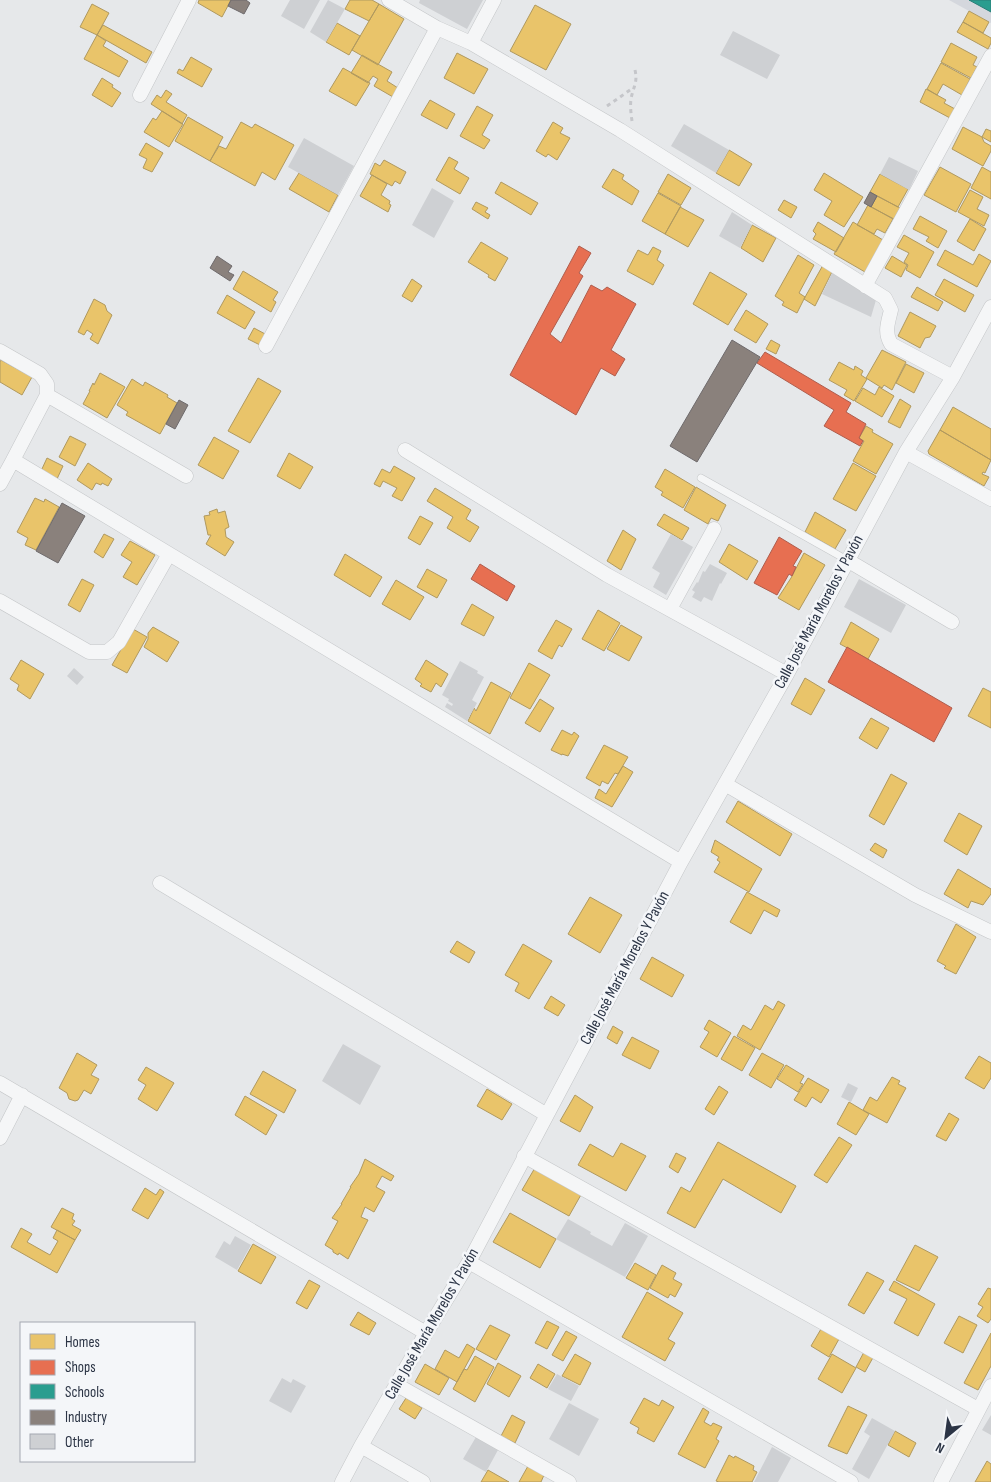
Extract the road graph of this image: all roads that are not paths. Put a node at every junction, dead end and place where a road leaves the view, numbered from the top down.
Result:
1 (189, 0) edge
2 (389, 0) edge
3 (494, 0) edge
4 (437, 28) junction
5 (471, 43) junction
6 (991, 56) edge
7 (140, 95) dead end
8 (865, 286) junction
9 (991, 307) edge
10 (266, 346) dead end
11 (0, 351) edge
12 (953, 377) junction
13 (47, 395) junction
14 (405, 450) dead end
15 (906, 452) junction
16 (13, 460) junction
17 (186, 476) dead end
18 (700, 478) dead end
19 (0, 484) edge
20 (991, 499) edge
21 (714, 529) dead end
22 (169, 554) junction
23 (847, 560) junction
24 (0, 601) edge
25 (670, 609) junction
26 (952, 622) dead end
27 (787, 674) junction
28 (725, 784) junction
29 (681, 862) junction
30 (160, 883) dead end
31 (991, 932) edge
32 (0, 1084) edge
33 (22, 1096) junction
34 (547, 1115) junction
35 (0, 1138) edge
36 (524, 1156) junction
37 (469, 1262) junction
38 (426, 1333) junction
39 (397, 1385) junction
40 (991, 1386) edge
41 (978, 1410) junction
42 (361, 1446) junction
43 (342, 1482) edge
44 (423, 1482) edge
45 (570, 1482) edge
46 (851, 1482) edge
47 (941, 1482) edge

1 - 7 street
2 - 4 street
3 - 5 street
4 - 5 street
4 - 10 street
5 - 8 street
6 - 8 street
8 - 12 street
9 - 12 street, Calle José María Morelos Y Pavón
11 - 13 street
12 - 15 street, Calle José María Morelos Y Pavón
13 - 16 street
13 - 17 street
14 - 25 street
15 - 20 street
15 - 23 street, Calle José María Morelos Y Pavón
16 - 19 street
16 - 22 street
18 - 23 lane
21 - 25 street
22 - 24 street
22 - 29 street
23 - 26 street
23 - 27 street, Calle José María Morelos Y Pavón
25 - 27 street
27 - 28 street, Calle José María Morelos Y Pavón
28 - 29 street, Calle José María Morelos Y Pavón
28 - 31 street
29 - 34 street, Calle José María Morelos Y Pavón
30 - 34 street
32 - 33 street
33 - 35 street
33 - 38 street
34 - 36 street, Calle José María Morelos Y Pavón
36 - 37 street, Calle José María Morelos Y Pavón
36 - 41 street
37 - 38 street, Calle José María Morelos Y Pavón
37 - 46 street
38 - 39 street, Calle José María Morelos Y Pavón
39 - 42 street, Calle José María Morelos Y Pavón
39 - 45 street
40 - 41 street
41 - 47 street
42 - 43 street, Calle José María Morelos Y Pavón
42 - 44 street

